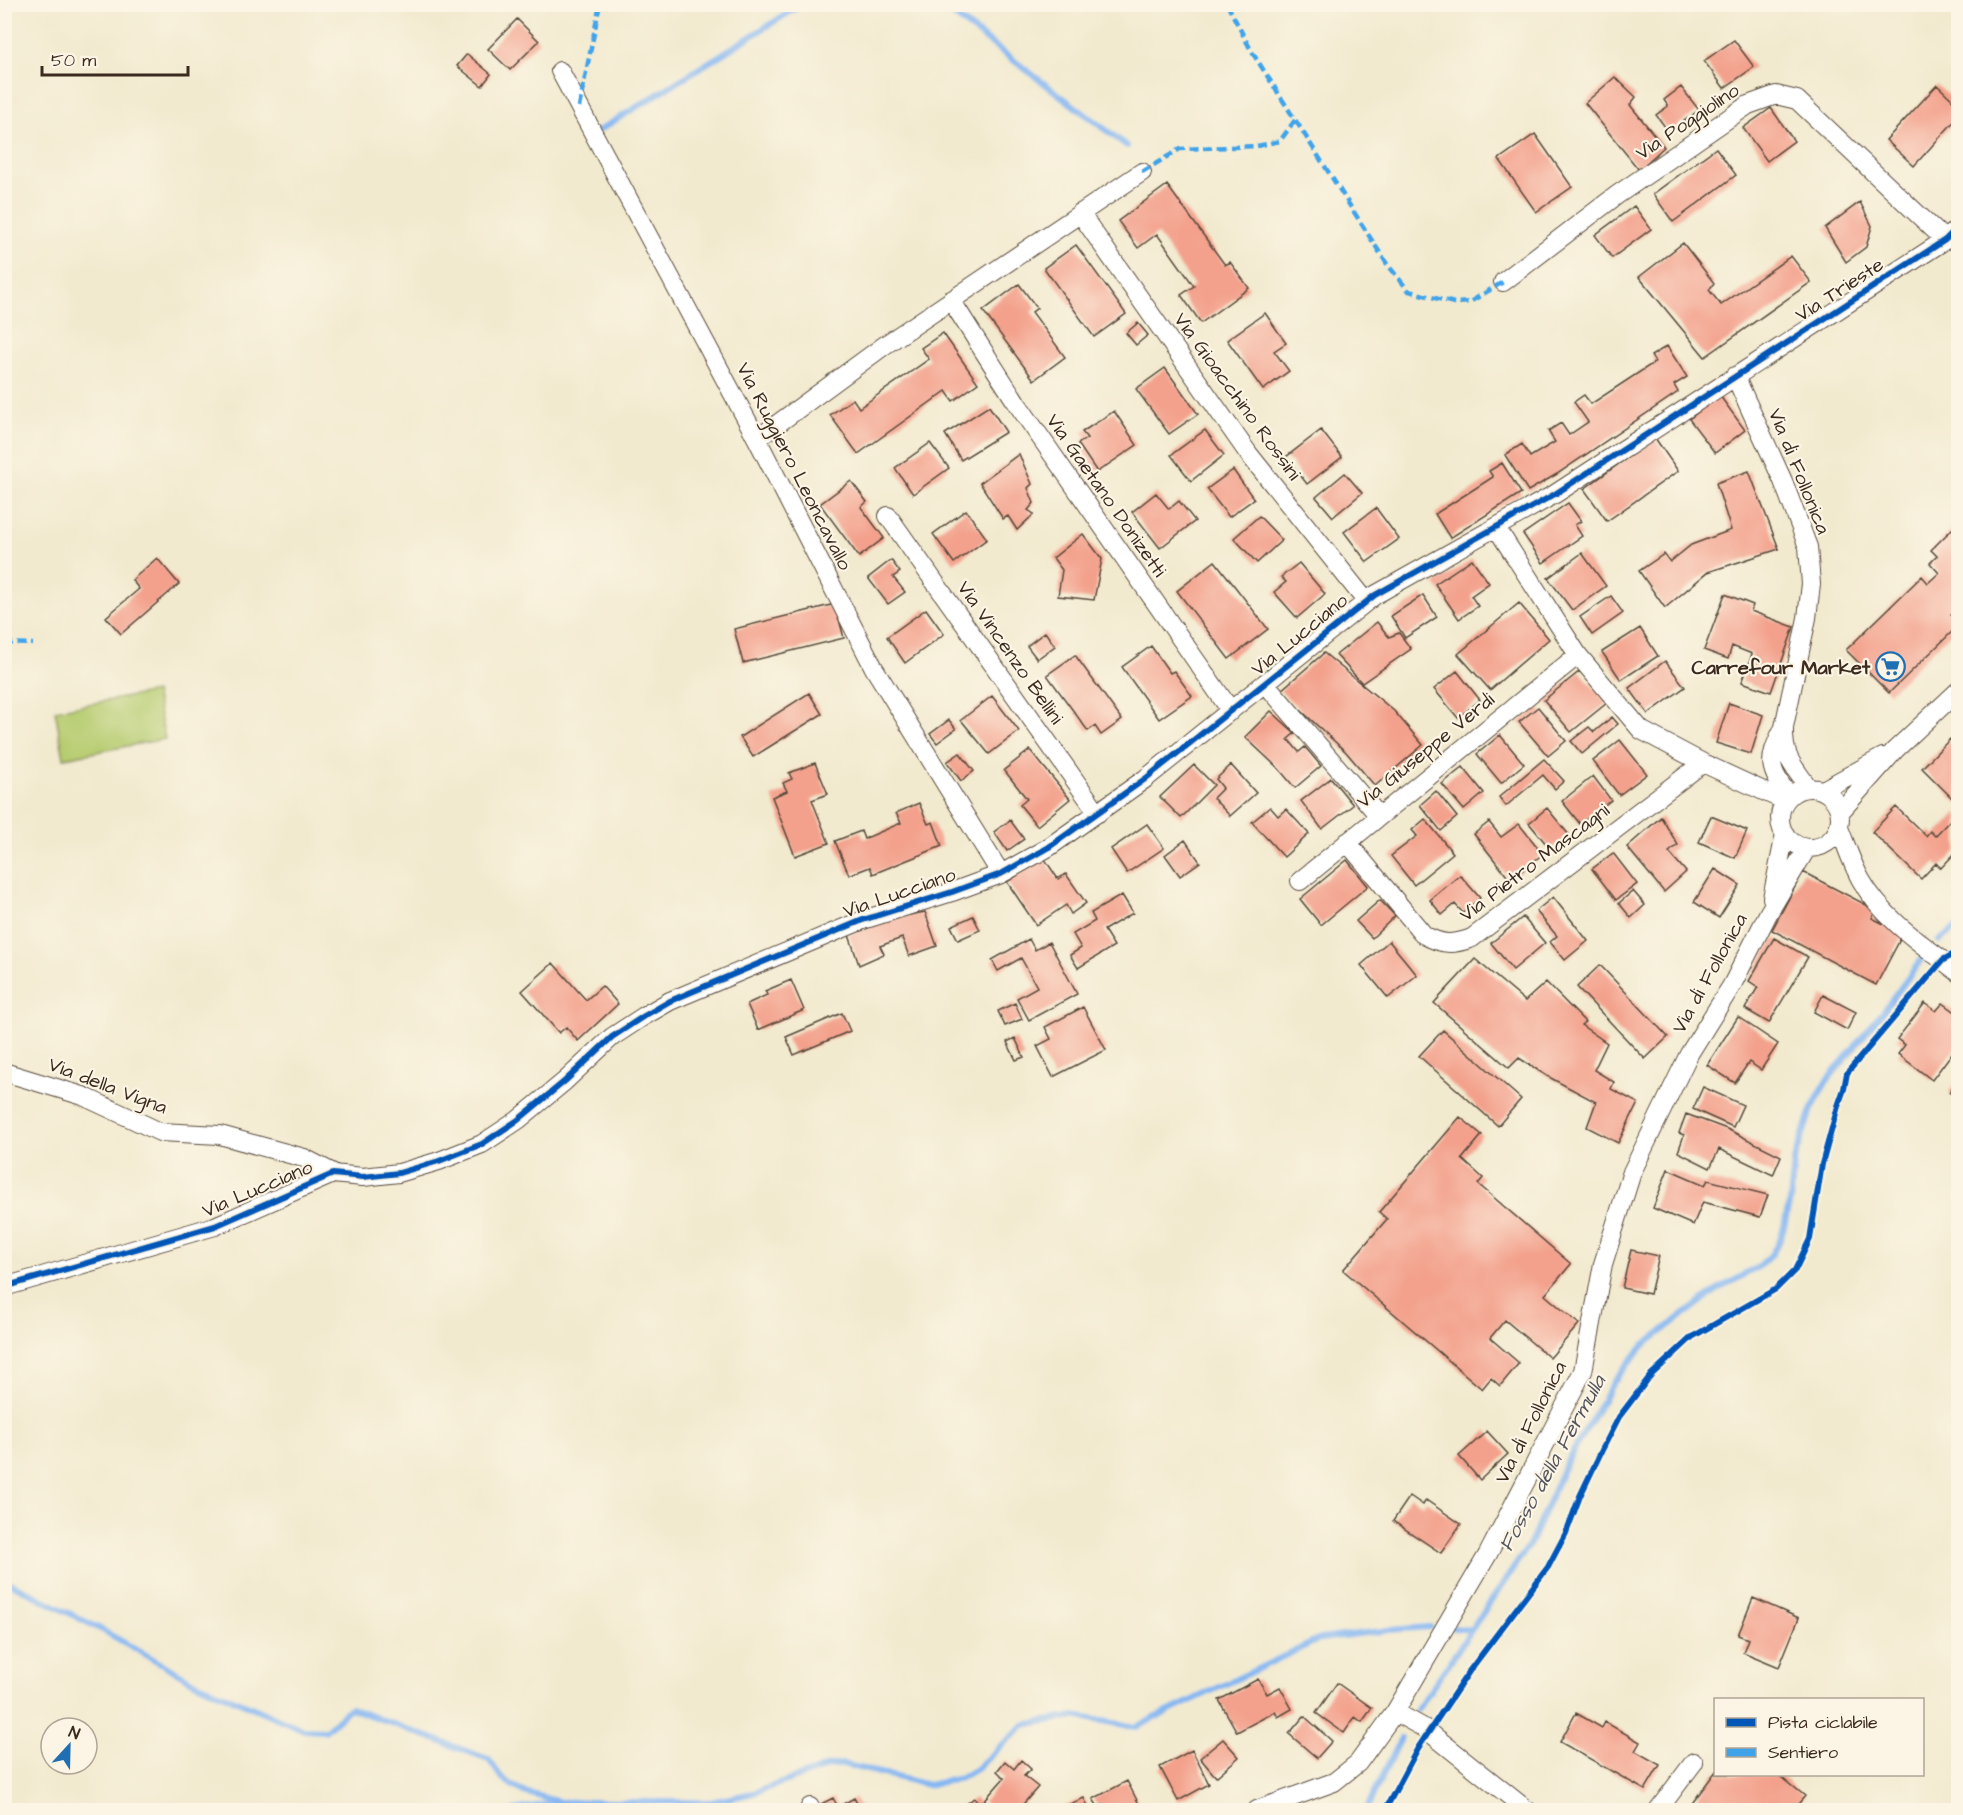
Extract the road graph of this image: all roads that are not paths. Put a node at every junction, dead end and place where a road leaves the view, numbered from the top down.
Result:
1 (560, 71) dead end
2 (1142, 172) dead end
3 (1080, 213) junction
4 (1952, 233) edge
5 (1503, 282) dead end
6 (951, 300) junction
7 (1736, 376) junction
8 (757, 439) junction
9 (888, 516) dead end
10 (1496, 527) junction
11 (1366, 601) junction
12 (1578, 655) junction
13 (1265, 683) junction
14 (1959, 691) edge
15 (1231, 711) junction
16 (1784, 727) junction
17 (1895, 750) junction
18 (1703, 763) junction
19 (1815, 789) junction
20 (1787, 798) junction
21 (1098, 813) junction
22 (1379, 816) junction
23 (1839, 820) junction
24 (1785, 834) junction
25 (1347, 842) junction
26 (1815, 846) junction
27 (1001, 874) junction
28 (1860, 879) junction
29 (1300, 881) dead end
30 (1769, 912) junction
31 (1959, 972) edge
32 (4, 1072) edge
33 (334, 1173) junction
34 (4, 1287) edge
35 (1395, 1713) junction
36 (1694, 1762) dead end
37 (1257, 1810) edge
38 (1527, 1810) edge
39 (1658, 1810) edge

1 - 8 street, Via Ruggiero Leoncavallo
2 - 3 street
3 - 6 street
3 - 11 street, Via Gioacchino Rossini
4 - 5 street, Via Poggiolino
4 - 7 street, Via Trieste
6 - 8 street
6 - 15 street, Via Gaetano Donizetti
7 - 10 street, Via Lucciano
7 - 16 street, Via di Follonica
8 - 27 street, Via Ruggiero Leoncavallo
9 - 21 street, Via Vincenzo Bellini
10 - 11 street, Via Lucciano
10 - 12 street
11 - 13 street, Via Lucciano
12 - 18 street
12 - 22 street, Via Giuseppe Verdi
13 - 15 street, Via Lucciano
13 - 22 street
14 - 17 street
15 - 21 street, Via Lucciano
16 - 19 street, Via di Follonica
16 - 20 street, Via di Follonica
17 - 19 street
17 - 23 street
18 - 20 street
18 - 25 street, Via Pietro Mascagni
19 - 20 street
19 - 23 street
20 - 24 street
21 - 27 street, Via Lucciano
22 - 25 street, Via Giuseppe Verdi
23 - 26 street
23 - 28 street
24 - 26 street
24 - 30 street, Via di Follonica
25 - 29 street, Via Giuseppe Verdi
26 - 28 street
26 - 30 street, Via di Follonica
27 - 33 street, Via Lucciano
28 - 31 street
30 - 35 street, Via di Follonica
32 - 33 street, Via della Vigna
33 - 34 street, Via Lucciano
35 - 37 street, Via di Follonica
35 - 38 street
36 - 39 street

